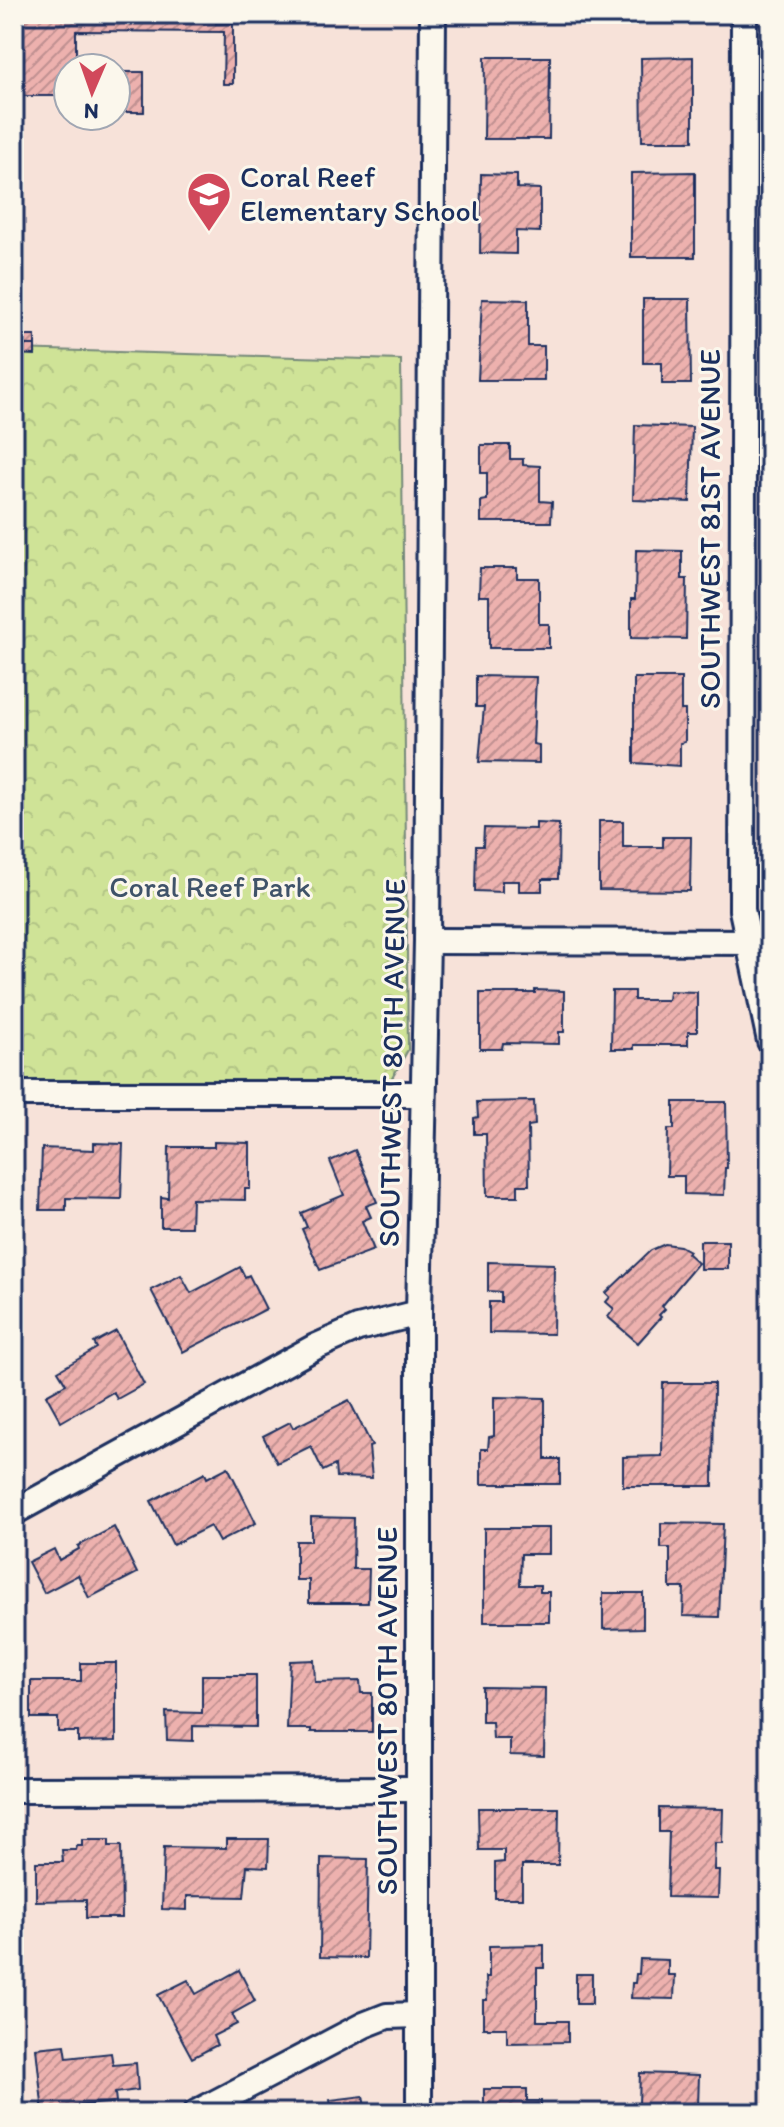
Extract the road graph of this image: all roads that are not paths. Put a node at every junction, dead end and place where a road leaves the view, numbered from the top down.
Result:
1 (433, 14) edge
2 (744, 14) edge
3 (427, 941) junction
4 (759, 942) edge
5 (770, 1041) edge
6 (14, 1094) edge
7 (423, 1094) junction
8 (419, 1313) junction
9 (14, 1512) edge
10 (419, 1789) junction
11 (14, 1790) edge
12 (418, 2015) junction
13 (196, 2113) edge
14 (419, 2113) edge

1 - 3 street, SOUTHWEST 80TH AVENUE
2 - 4 street, SOUTHWEST 81ST AVENUE
3 - 4 street
3 - 7 street, SOUTHWEST 80TH AVENUE
4 - 5 street, SOUTHWEST 81ST AVENUE
6 - 7 street
7 - 8 street, SOUTHWEST 80TH AVENUE
8 - 9 street
8 - 10 street, SOUTHWEST 80TH AVENUE
10 - 11 street
10 - 12 street, SOUTHWEST 80TH AVENUE
12 - 13 street
12 - 14 street, SOUTHWEST 80TH AVENUE

